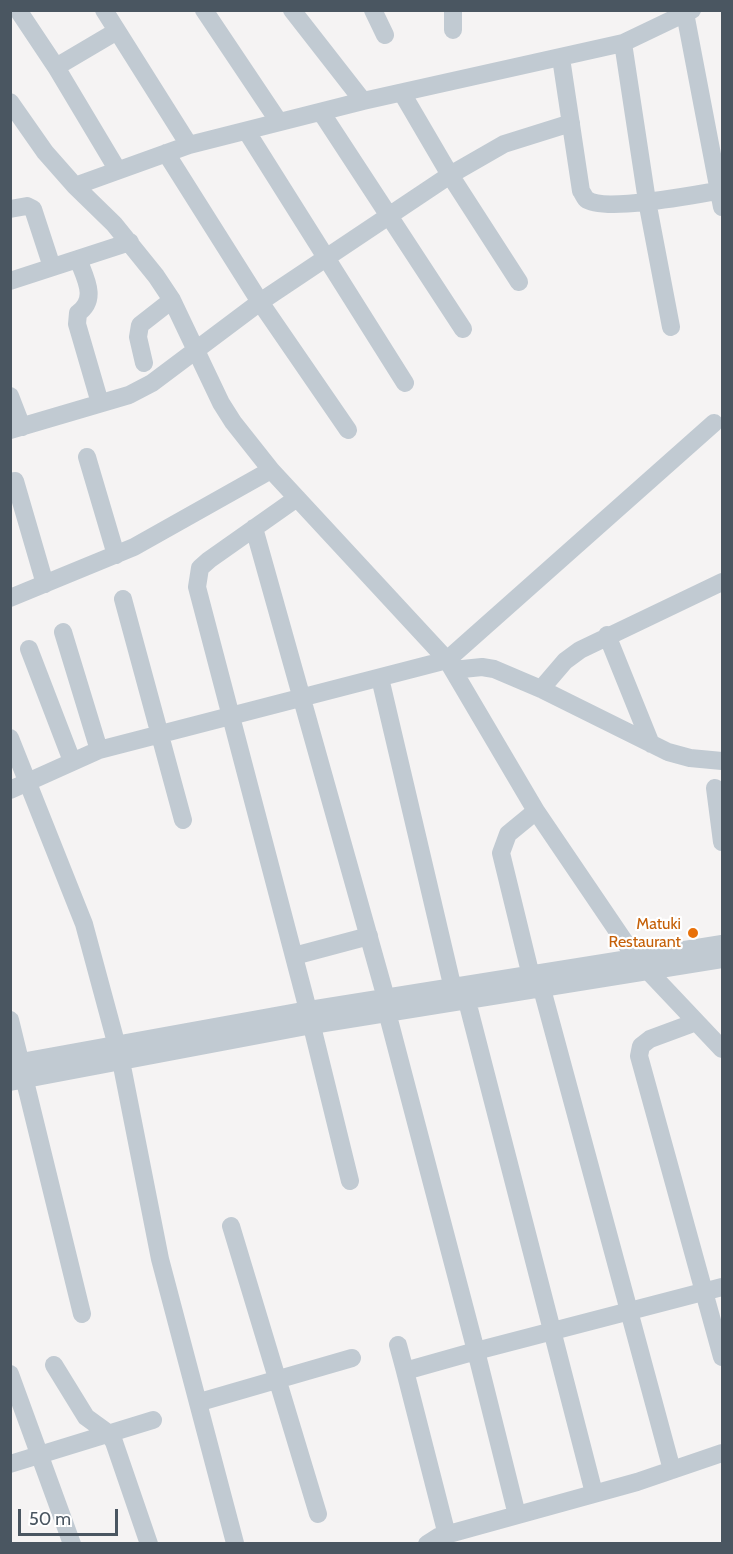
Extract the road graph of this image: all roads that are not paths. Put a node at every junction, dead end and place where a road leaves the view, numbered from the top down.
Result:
1 (18, 10) edge
2 (104, 10) edge
3 (204, 10) edge
4 (292, 10) edge
5 (373, 10) edge
6 (453, 10) edge
7 (688, 12) edge
8 (453, 30) dead end
9 (117, 31) junction
10 (385, 35) dead end
11 (623, 43) junction
12 (561, 58) junction
13 (56, 67) junction
14 (402, 93) junction
15 (363, 101) junction
16 (12, 106) edge
17 (321, 112) junction
18 (279, 122) junction
19 (571, 123) junction
20 (248, 132) junction
21 (189, 146) junction
22 (166, 153) junction
23 (117, 169) junction
24 (450, 176) junction
25 (75, 186) junction
26 (722, 196) edge
27 (647, 201) junction
28 (10, 209) edge
29 (389, 217) junction
30 (130, 242) junction
31 (325, 257) junction
32 (78, 259) junction
33 (52, 267) junction
34 (10, 281) edge
35 (519, 282) dead end
36 (172, 300) junction
37 (260, 302) junction
38 (671, 327) dead end
39 (463, 329) dead end
40 (196, 350) junction
41 (144, 363) dead end
42 (405, 383) dead end
43 (10, 396) edge
44 (100, 403) junction
45 (714, 423) dead end
46 (16, 429) edge
47 (348, 430) dead end
48 (87, 457) dead end
49 (271, 470) junction
50 (15, 481) dead end
51 (297, 498) junction
52 (254, 528) junction
53 (116, 555) junction
54 (723, 582) edge
55 (45, 584) junction
56 (10, 598) edge
57 (123, 599) dead end
58 (63, 633) dead end
59 (607, 635) junction
60 (29, 649) dead end
61 (450, 665) junction
62 (380, 678) junction
63 (541, 689) junction
64 (302, 697) junction
65 (229, 715) junction
66 (159, 734) junction
67 (10, 738) edge
68 (651, 744) junction
69 (99, 750) junction
70 (72, 761) junction
71 (723, 761) edge
72 (28, 782) junction
73 (715, 788) dead end
74 (10, 790) edge
75 (536, 811) junction
76 (183, 820) dead end
77 (723, 842) edge
78 (369, 936) junction
79 (723, 944) edge
80 (294, 956) junction
81 (634, 957) junction
82 (723, 958) edge
83 (648, 970) junction
84 (536, 982) junction
85 (460, 995) junction
86 (387, 1005) junction
87 (310, 1017) junction
88 (10, 1020) edge
89 (696, 1022) junction
90 (723, 1049) edge
91 (119, 1053) junction
92 (17, 1071) edge
93 (350, 1181) dead end
94 (231, 1226) dead end
95 (714, 1289) edge
96 (628, 1311) junction
97 (82, 1314) dead end
98 (553, 1330) junction
99 (398, 1345) dead end
100 (476, 1351) junction
101 (723, 1357) edge
102 (352, 1358) dead end
103 (54, 1365) dead end
104 (405, 1371) junction
105 (10, 1374) edge
106 (276, 1380) junction
107 (200, 1402) junction
108 (153, 1420) dead end
109 (108, 1432) junction
110 (723, 1453) edge
111 (41, 1454) junction
112 (10, 1464) edge
113 (672, 1470) junction
114 (594, 1493) junction
115 (318, 1514) dead end
116 (517, 1515) junction
117 (447, 1535) junction
118 (235, 1543) edge
119 (426, 1543) edge
120 (72, 1544) edge
121 (149, 1544) edge

1 - 13 street
2 - 9 street
3 - 18 street
4 - 15 street
5 - 10 street
6 - 8 street
7 - 11 street
7 - 26 street
9 - 13 street
9 - 21 street
11 - 12 street
11 - 27 street
12 - 14 street
12 - 19 street
13 - 23 street
14 - 15 street
14 - 24 street
15 - 17 street
16 - 25 street
17 - 18 street
17 - 29 street
18 - 20 street
19 - 24 street
19 - 27 street
20 - 21 street
20 - 31 street
21 - 22 street
22 - 23 street
22 - 37 street
23 - 25 street
24 - 29 street
24 - 35 street
25 - 30 street
26 - 27 street
27 - 38 street
28 - 33 street
29 - 31 street
29 - 39 street
30 - 32 street
30 - 36 street
31 - 37 street
31 - 42 street
32 - 33 street
32 - 44 street
33 - 34 street
36 - 40 street
36 - 41 street
37 - 40 street
37 - 47 street
40 - 44 street
40 - 49 street
43 - 46 street
44 - 46 street
45 - 61 street
48 - 53 street
49 - 51 street
49 - 53 street
50 - 55 street
51 - 52 street
51 - 61 street
52 - 64 street
52 - 65 street
53 - 55 street
54 - 59 street
55 - 56 street
57 - 66 street
58 - 69 street
59 - 63 street
59 - 68 street
60 - 70 street
61 - 62 street
61 - 63 street
61 - 75 street
62 - 64 street
62 - 85 street
63 - 68 street
64 - 65 street
64 - 78 street
65 - 66 street
65 - 80 street
66 - 69 street
66 - 76 street
67 - 72 street
68 - 71 street
69 - 70 street
70 - 72 street
72 - 74 street
72 - 91 street
73 - 77 street
75 - 81 street
75 - 84 street
78 - 80 street
78 - 86 street
79 - 81 street
80 - 87 street
81 - 83 street
81 - 84 street
82 - 83 street
83 - 84 street
83 - 89 street
84 - 85 street
84 - 96 street
85 - 86 street
85 - 98 street
86 - 87 street
86 - 100 street
87 - 91 street
87 - 93 street
88 - 92 street
89 - 90 street
89 - 95 street
91 - 92 street
91 - 107 street
92 - 97 street
94 - 106 street
95 - 96 street
95 - 101 street
96 - 98 street
96 - 113 street
98 - 100 street
98 - 114 street
99 - 104 street
100 - 104 street
100 - 116 street
102 - 106 street
103 - 109 street
104 - 117 street
105 - 111 street
106 - 107 street
106 - 115 street
107 - 118 street
108 - 109 street
109 - 111 street
109 - 121 street
110 - 113 street
111 - 112 street
111 - 120 street
113 - 114 street
114 - 116 street
116 - 117 street
117 - 119 street

